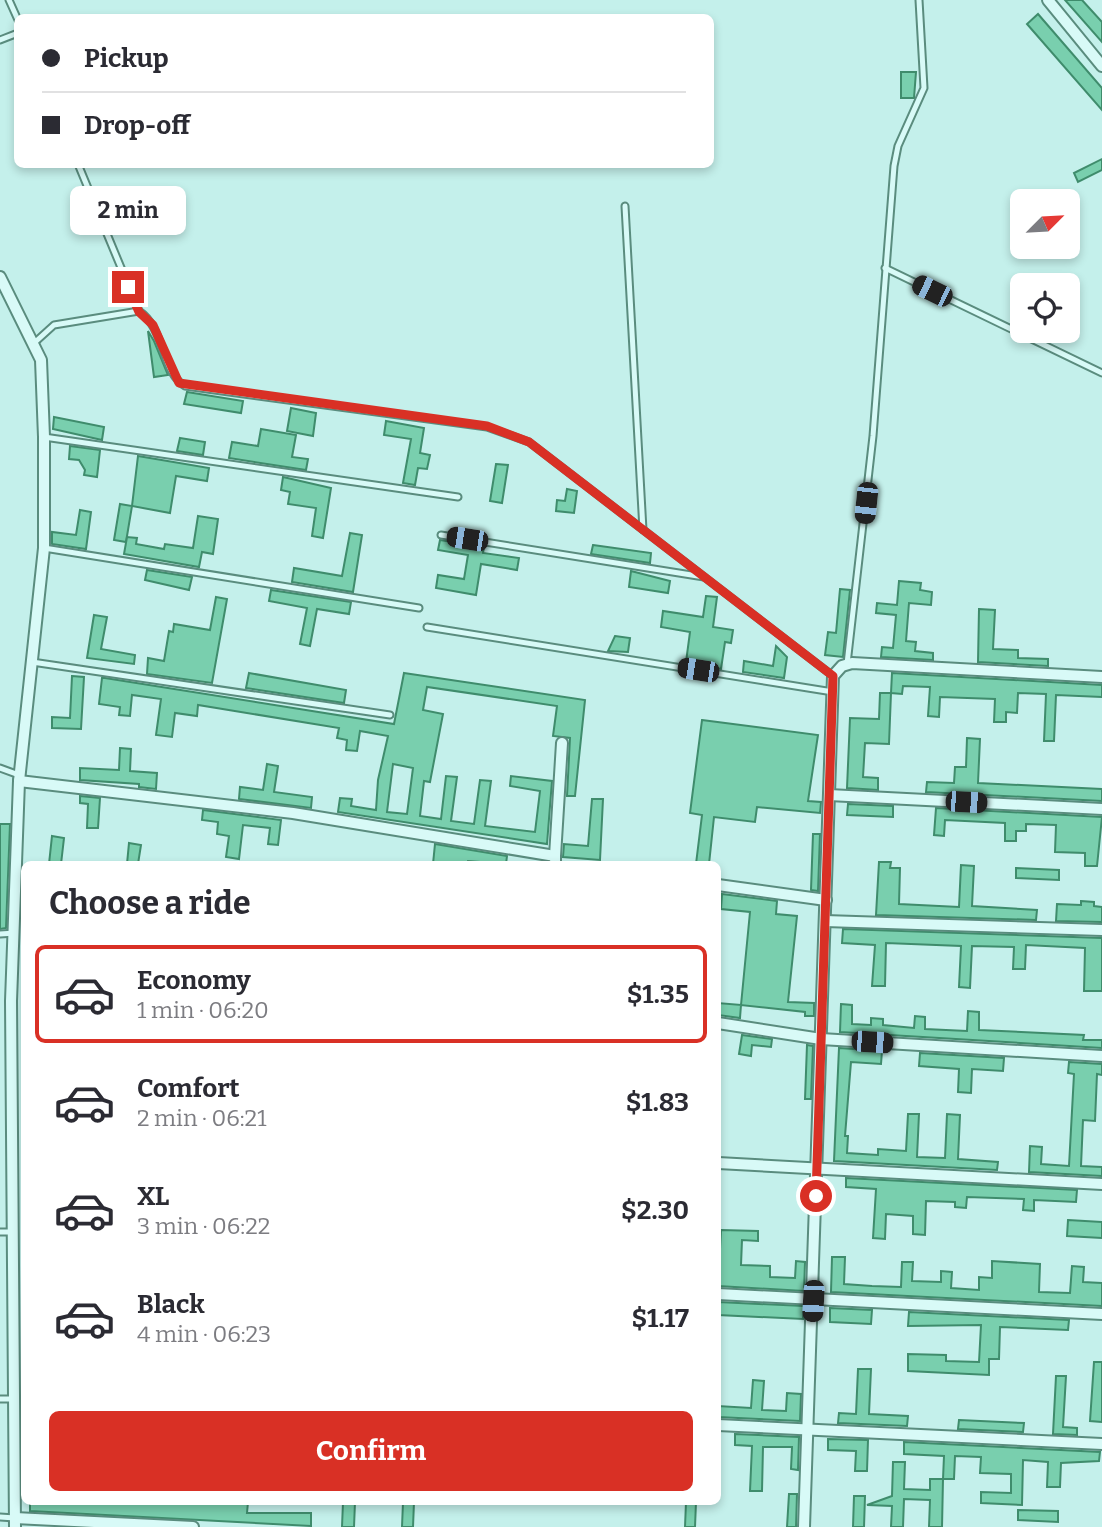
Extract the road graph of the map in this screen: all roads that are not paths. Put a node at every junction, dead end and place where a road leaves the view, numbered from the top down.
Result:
1 (919, 0) edge
2 (1048, 0) edge
3 (1102, 66) edge
4 (80, 168) edge
5 (625, 206) dead end
6 (885, 268) junction
7 (0, 277) edge
8 (139, 312) junction
9 (33, 344) junction
10 (1102, 373) edge
11 (44, 437) junction
12 (457, 496) dead end
13 (643, 530) junction
14 (440, 535) dead end
15 (44, 548) junction
16 (705, 577) junction
17 (419, 608) dead end
18 (428, 627) dead end
19 (32, 662) junction
20 (847, 664) junction
21 (833, 676) junction
22 (1102, 677) edge
23 (833, 692) junction
24 (390, 716) dead end
25 (562, 743) dead end
26 (0, 768) edge
27 (19, 778) junction
28 (830, 795) junction
29 (1102, 809) edge
30 (552, 861) edge
31 (557, 861) edge
32 (721, 885) edge
33 (21, 889) edge
34 (826, 900) junction
35 (825, 921) junction
36 (1102, 930) edge
37 (15, 933) junction
38 (0, 934) edge
39 (19, 954) edge
40 (721, 1023) edge
41 (821, 1039) junction
42 (1102, 1056) edge
43 (12, 1108) junction
44 (21, 1109) edge
45 (721, 1163) edge
46 (817, 1170) junction
47 (1102, 1184) edge
48 (0, 1232) edge
49 (12, 1237) junction
50 (21, 1242) edge
51 (721, 1294) edge
52 (813, 1301) junction
53 (1102, 1314) edge
54 (17, 1392) edge
55 (0, 1398) edge
56 (721, 1425) edge
57 (809, 1430) junction
58 (1102, 1444) edge
59 (0, 1517) edge
60 (15, 1522) edge
61 (192, 1527) edge
62 (804, 1527) edge

1 - 6 lane
2 - 3 street
4 - 8 lane
5 - 13 lane
6 - 10 lane
6 - 20 lane
7 - 9 street
8 - 9 lane
8 - 13 lane
9 - 11 street
11 - 12 lane
11 - 15 street
13 - 16 lane
14 - 16 lane
15 - 17 lane
15 - 19 street
16 - 21 lane
18 - 23 lane
19 - 24 lane
19 - 27 street
20 - 21 street
20 - 22 street
21 - 23 street
23 - 28 street
25 - 31 street
26 - 27 lane
27 - 30 street
27 - 33 street
28 - 29 street
28 - 34 street
32 - 34 street
33 - 37 street
34 - 35 street
35 - 36 street
35 - 41 street
37 - 38 lane
37 - 39 street
39 - 43 street
40 - 41 street
41 - 42 street
41 - 46 street
43 - 44 street
43 - 49 street
45 - 46 street
46 - 47 street
46 - 52 street
48 - 49 lane
49 - 50 street
49 - 54 street
51 - 52 street
52 - 53 street
52 - 57 street
54 - 55 lane
54 - 60 street
56 - 57 street
57 - 58 street
57 - 62 street
59 - 60 lane
60 - 61 street

